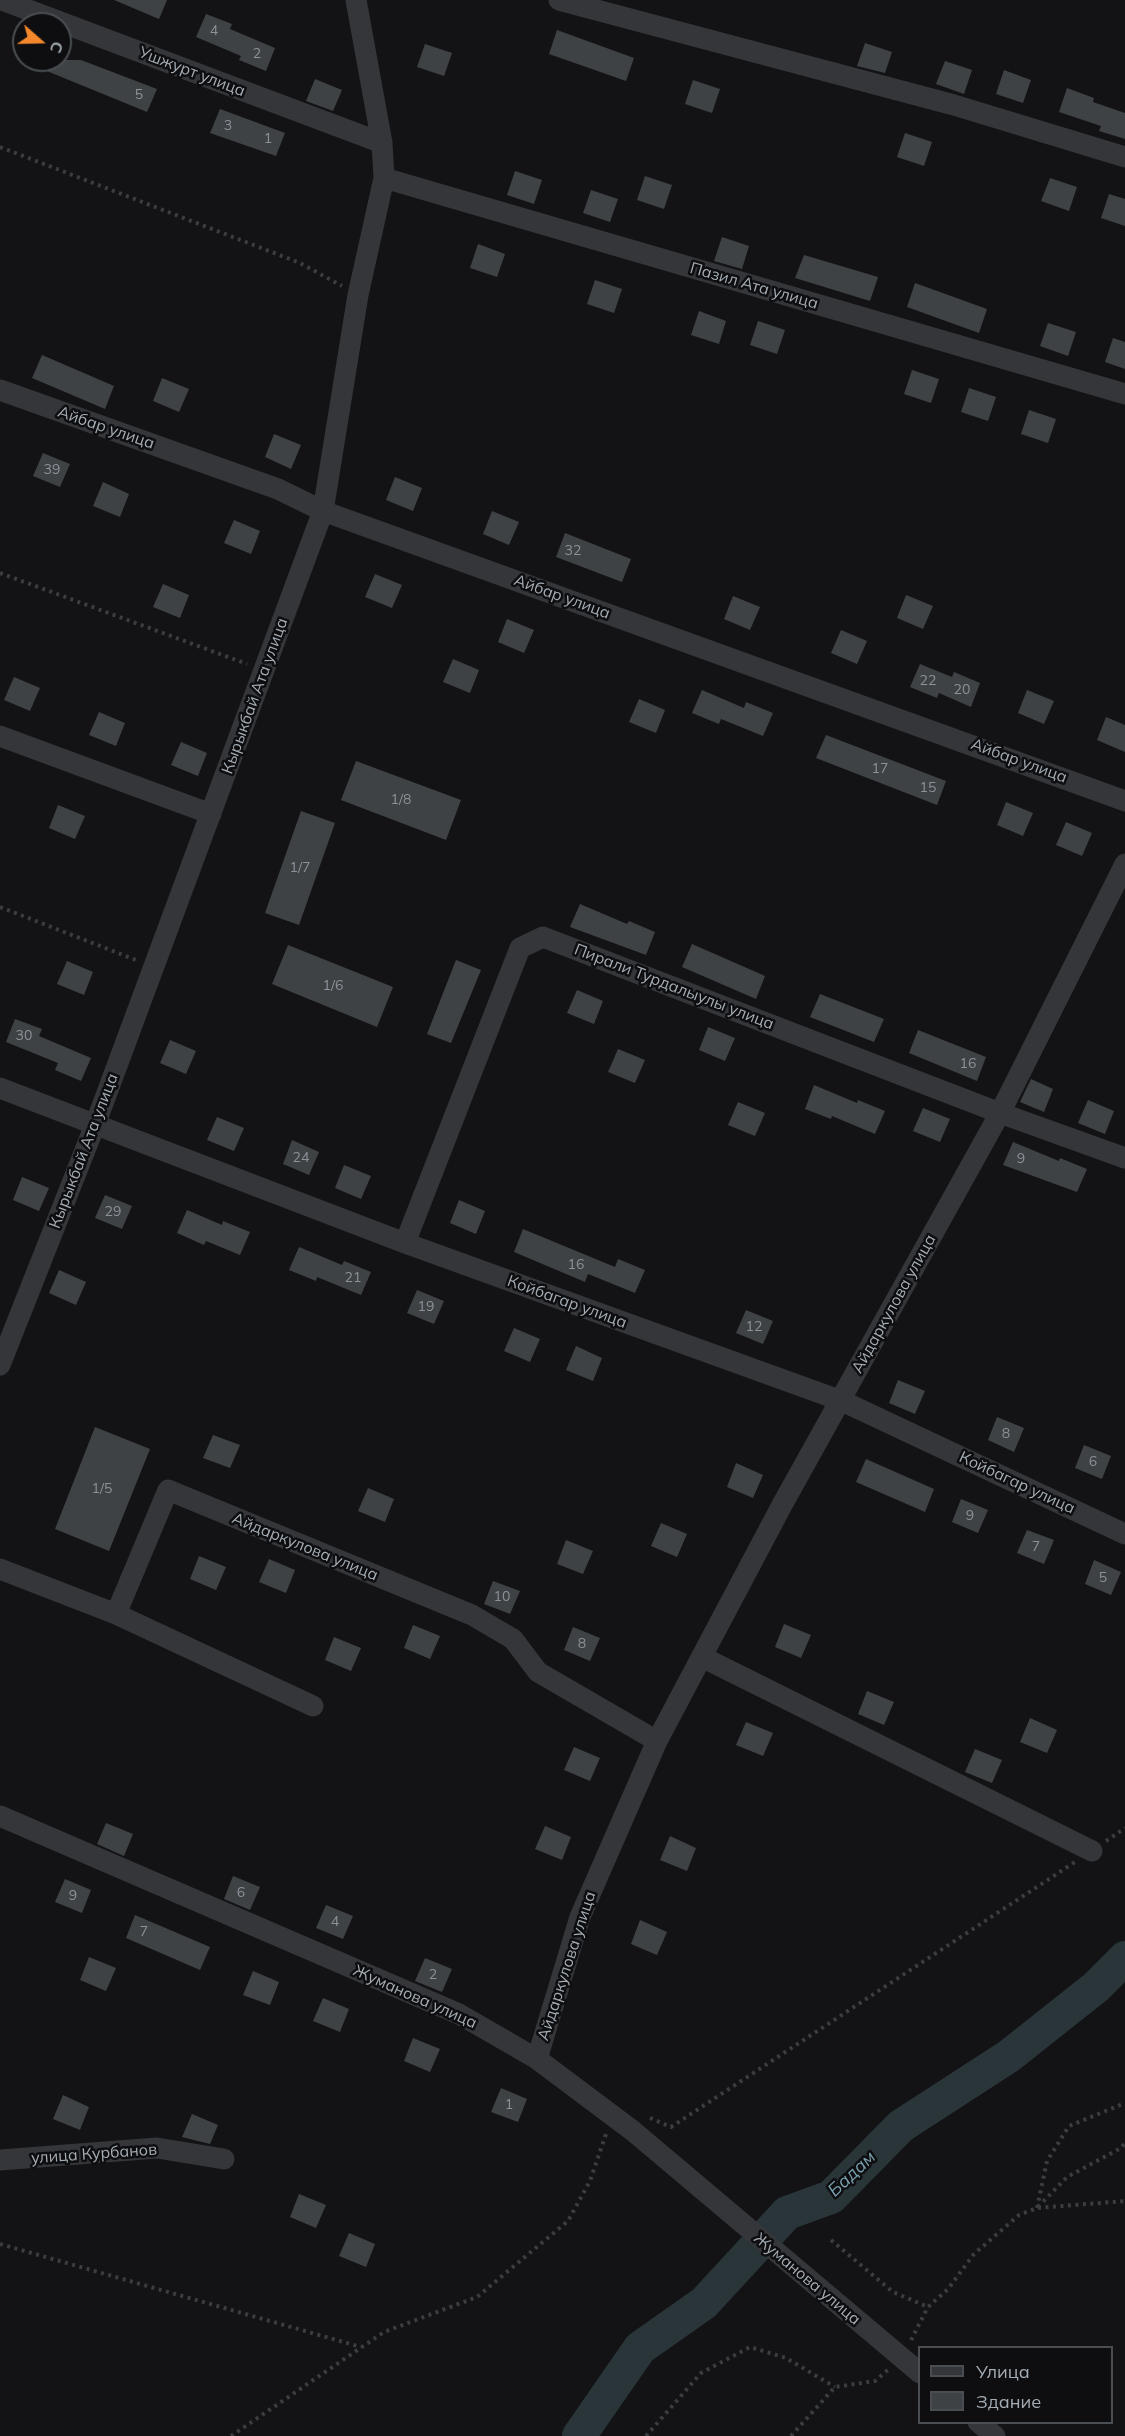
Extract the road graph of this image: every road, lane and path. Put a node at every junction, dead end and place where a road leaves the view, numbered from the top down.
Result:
1 (2, 0) edge
2 (356, 0) edge
3 (559, 0) edge
4 (382, 143) junction
5 (0, 147) edge
6 (1125, 157) edge
7 (384, 178) junction
8 (358, 294) junction
9 (0, 390) edge
10 (1125, 394) edge
11 (324, 511) junction
12 (0, 573) edge
13 (264, 670) junction
14 (0, 736) edge
15 (1125, 801) edge
16 (211, 814) junction
17 (1125, 864) edge
18 (0, 908) edge
19 (154, 967) junction
20 (0, 1088) edge
21 (1000, 1113) junction
22 (95, 1125) junction
23 (1125, 1158) edge
24 (405, 1243) junction
25 (0, 1365) edge
26 (842, 1401) junction
27 (1125, 1534) edge
28 (0, 1569) edge
29 (116, 1614) junction
30 (702, 1657) junction
31 (313, 1707) dead end
32 (657, 1741) junction
33 (0, 1816) edge
34 (1125, 1828) edge
35 (1092, 1851) junction
36 (537, 2059) junction
37 (1125, 2103) edge
38 (612, 2115) junction
39 (639, 2123) junction
40 (1125, 2143) edge
41 (224, 2159) dead end
42 (0, 2160) edge
43 (1125, 2201) edge
44 (1037, 2208) junction
45 (831, 2240) dead end
46 (0, 2244) edge
47 (928, 2307) junction
48 (361, 2348) junction
49 (902, 2358) junction
50 (918, 2371) edge
51 (835, 2387) junction
52 (980, 2424) edge
53 (231, 2436) edge
54 (646, 2436) edge
55 (791, 2436) edge
56 (994, 2436) edge

1 - 4 street, Ушжурт улица
2 - 4 street, Кырыкбай Ата улица
3 - 6 street
4 - 7 street, Кырыкбай Ата улица
5 - 8 path
7 - 8 street, Кырыкбай Ата улица
7 - 10 street, Пазил Ата улица
8 - 11 street, Кырыкбай Ата улица
9 - 11 street, Айбар улица
11 - 13 street, Кырыкбай Ата улица
11 - 15 street, Айбар улица
12 - 13 path
13 - 16 street, Кырыкбай Ата улица
14 - 16 street
16 - 19 street, Кырыкбай Ата улица
17 - 21 street, Айдаркулова улица
18 - 19 path
19 - 22 street, Кырыкбай Ата улица
20 - 22 street, Койбагар улица
21 - 23 street, Пирали Турдалыулы улица
21 - 24 street, Пирали Турдалыулы улица
21 - 26 street, Айдаркулова улица
22 - 24 street, Койбагар улица
22 - 25 street, Кырыкбай Ата улица
24 - 26 street, Койбагар улица
26 - 27 street, Койбагар улица
26 - 30 street, Айдаркулова улица
28 - 29 street
29 - 31 street
29 - 32 street, Айдаркулова улица
30 - 32 street, Айдаркулова улица
30 - 35 street
32 - 36 street, Айдаркулова улица
33 - 36 street, Жуманова улица
34 - 35 path
35 - 39 path
36 - 38 street, Жуманова улица
37 - 44 path
38 - 39 street, Жуманова улица
38 - 48 path
39 - 49 street, Жуманова улица
40 - 44 path
41 - 42 street, улица Курбанов
43 - 44 path
44 - 47 path
45 - 47 path
46 - 48 path
47 - 49 path
48 - 53 path
49 - 50 street, Жуманова улица
49 - 51 path
51 - 54 path
51 - 55 path
52 - 56 street

